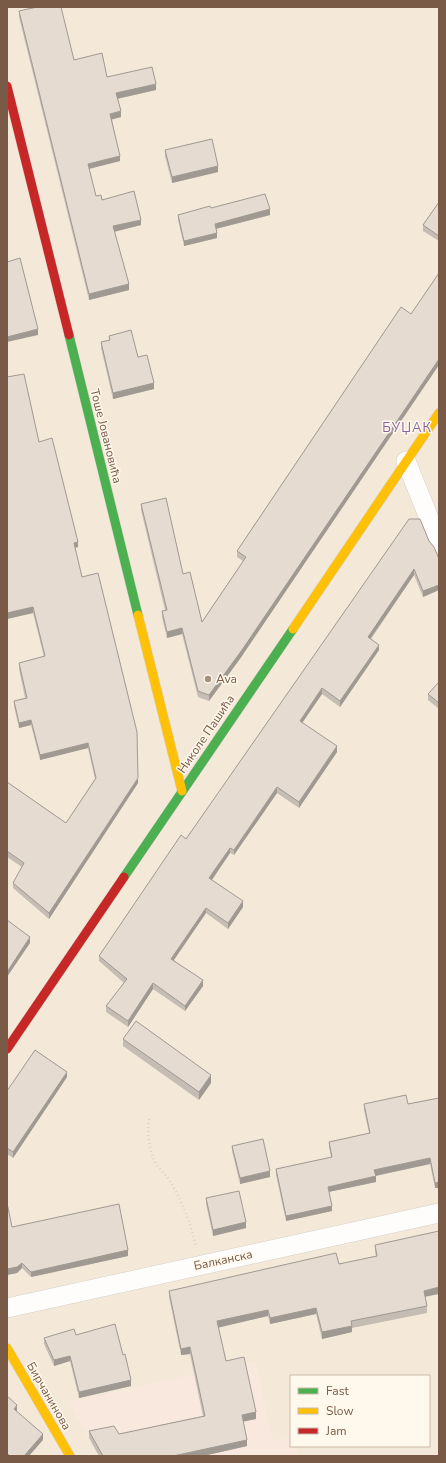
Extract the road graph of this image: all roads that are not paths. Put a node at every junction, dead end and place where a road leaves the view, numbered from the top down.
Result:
1 (7, 86) edge
2 (439, 413) edge
3 (406, 461) junction
4 (439, 543) edge
5 (182, 791) junction
6 (7, 1049) edge
7 (439, 1212) edge
8 (7, 1308) edge
9 (7, 1348) edge
10 (70, 1456) edge

1 - 5 street, Тоше Јовановића
2 - 3 street, Николе Пашића
3 - 4 street
3 - 5 street, Николе Пашића
5 - 6 street, Николе Пашића
7 - 8 street, Балканска
9 - 10 street, Бирчанинова

